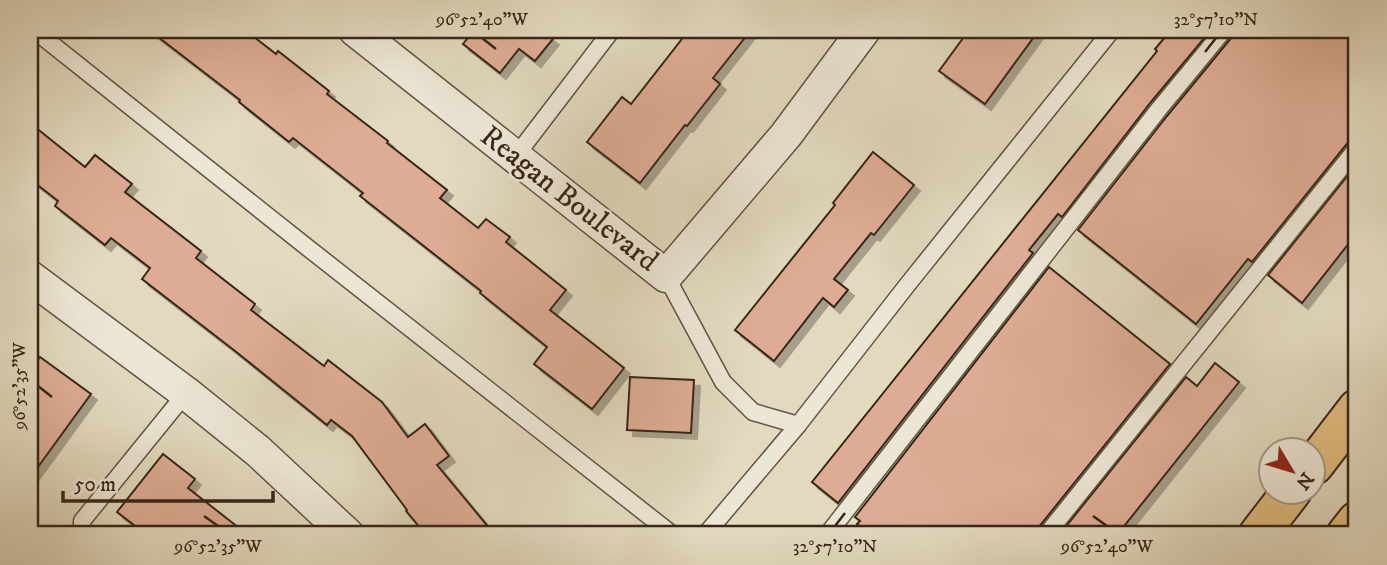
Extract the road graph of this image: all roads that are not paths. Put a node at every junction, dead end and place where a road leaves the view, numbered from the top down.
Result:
1 (34, 30) edge
2 (612, 30) edge
3 (863, 30) edge
4 (1112, 30) edge
5 (1224, 30) edge
6 (369, 34) edge
7 (1357, 148) edge
8 (516, 157) junction
9 (666, 276) junction
10 (30, 277) edge
11 (186, 393) junction
12 (1357, 409) edge
13 (798, 425) junction
14 (1328, 447) edge
15 (1282, 505) edge
16 (1357, 522) edge
17 (82, 535) edge
18 (348, 535) edge
19 (673, 535) edge
20 (705, 535) edge
21 (827, 535) edge
22 (1046, 535) edge
23 (1258, 535) edge
24 (1346, 535) edge

1 - 19 lane
2 - 8 lane
3 - 9 street, Reagan Boulevard
4 - 13 lane
5 - 21 lane
6 - 8 street, Reagan Boulevard
7 - 22 lane
8 - 9 street, Reagan Boulevard
9 - 13 lane
10 - 11 street
11 - 17 lane
11 - 18 street
12 - 14 main road
13 - 20 lane
15 - 23 main road
16 - 24 main road

